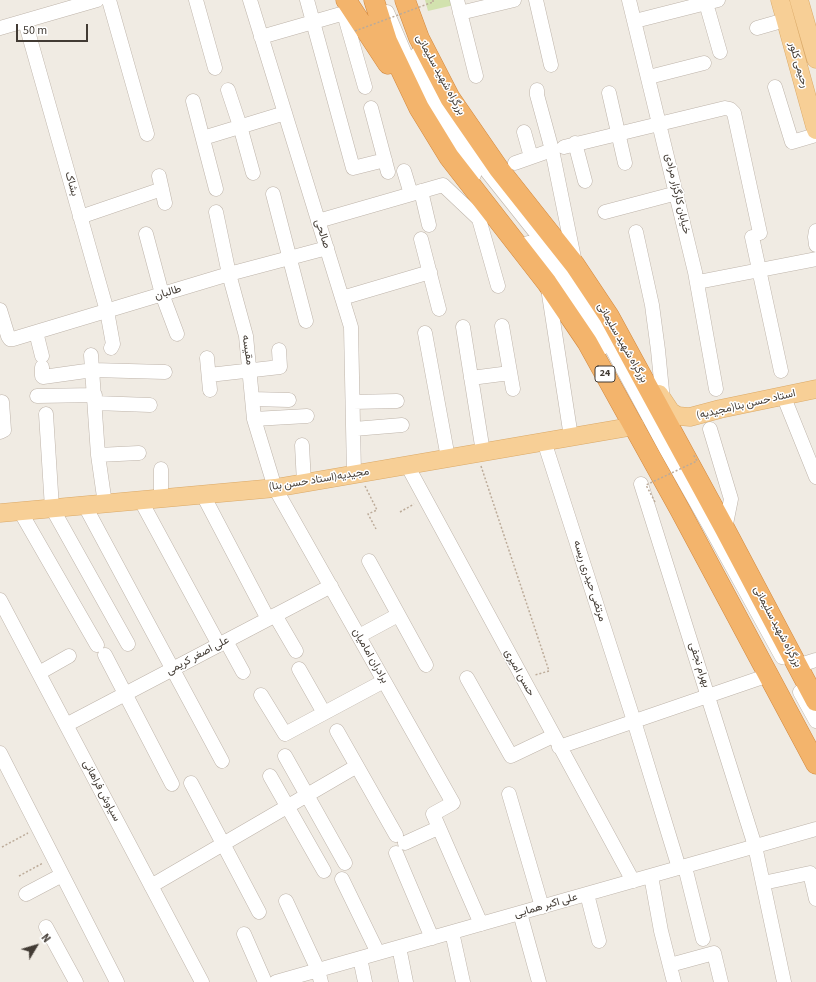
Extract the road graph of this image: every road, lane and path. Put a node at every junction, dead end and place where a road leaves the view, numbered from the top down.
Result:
1 (97, 0) edge
2 (109, 0) edge
3 (196, 0) edge
4 (250, 0) edge
5 (307, 0) edge
6 (346, 0) edge
7 (374, 0) edge
8 (384, 0) edge
9 (396, 0) edge
10 (405, 0) edge
11 (514, 0) edge
12 (536, 0) edge
13 (630, 0) edge
14 (780, 0) edge
15 (799, 0) edge
16 (428, 1) edge
17 (712, 2) edge
18 (458, 6) edge
19 (785, 20) junction
20 (25, 21) junction
21 (635, 21) junction
22 (314, 22) junction
23 (0, 28) edge
24 (757, 28) dead end
25 (355, 31) dead end
26 (261, 37) junction
27 (720, 52) dead end
28 (816, 59) edge
29 (704, 63) dead end
30 (552, 65) dead end
31 (215, 68) dead end
32 (476, 76) dead end
33 (649, 77) junction
34 (366, 87) dead end
35 (775, 87) dead end
36 (228, 90) dead end
37 (537, 90) dead end
38 (609, 93) dead end
39 (450, 98) junction
40 (193, 101) dead end
41 (371, 108) dead end
42 (419, 108) junction
43 (285, 113) junction
44 (660, 124) junction
45 (240, 126) junction
46 (816, 130) edge
47 (524, 132) dead end
48 (619, 133) junction
49 (147, 134) dead end
50 (816, 134) edge
51 (203, 138) junction
52 (564, 147) junction
53 (531, 157) junction
54 (515, 163) dead end
55 (625, 163) dead end
56 (404, 171) dead end
57 (253, 173) dead end
58 (585, 181) dead end
59 (216, 189) dead end
60 (416, 193) junction
61 (677, 193) junction
62 (272, 194) dead end
63 (165, 203) dead end
64 (216, 212) dead end
65 (605, 212) dead end
66 (80, 217) junction
67 (318, 221) junction
68 (430, 225) dead end
69 (816, 231) edge
70 (636, 232) dead end
71 (146, 234) dead end
72 (421, 239) dead end
73 (816, 245) edge
74 (327, 248) junction
75 (289, 259) junction
76 (816, 259) edge
77 (575, 265) junction
78 (759, 270) junction
79 (430, 272) junction
80 (229, 274) junction
81 (698, 282) junction
82 (547, 283) junction
83 (498, 286) dead end
84 (162, 294) junction
85 (342, 298) junction
86 (439, 309) dead end
87 (0, 310) edge
88 (107, 311) junction
89 (609, 316) junction
90 (306, 320) dead end
91 (502, 326) dead end
92 (463, 327) dead end
93 (36, 332) junction
94 (425, 333) dead end
95 (177, 334) dead end
96 (112, 348) dead end
97 (280, 350) dead end
98 (91, 355) dead end
99 (207, 358) dead end
100 (93, 370) junction
101 (250, 371) junction
102 (781, 371) dead end
103 (165, 372) dead end
104 (510, 373) junction
105 (208, 375) junction
106 (471, 378) junction
107 (513, 389) dead end
108 (716, 389) dead end
109 (816, 389) edge
110 (210, 390) dead end
111 (783, 395) junction
112 (37, 396) dead end
113 (95, 399) junction
114 (252, 399) junction
115 (289, 400) dead end
116 (397, 400) dead end
117 (663, 401) junction
118 (2, 402) dead end
119 (353, 402) junction
120 (150, 405) dead end
121 (46, 414) dead end
122 (306, 416) dead end
123 (254, 419) junction
124 (402, 425) dead end
125 (635, 426) junction
126 (354, 428) junction
127 (710, 429) dead end
128 (0, 432) edge
129 (571, 436) junction
130 (544, 441) junction
131 (302, 445) dead end
132 (480, 452) junction
133 (139, 453) dead end
134 (693, 454) dead end
135 (98, 455) junction
136 (448, 458) junction
137 (406, 465) junction
138 (161, 469) dead end
139 (357, 474) junction
140 (816, 477) edge
141 (304, 483) junction
142 (641, 484) dead end
143 (275, 488) junction
144 (203, 495) junction
145 (424, 498) junction
146 (161, 499) junction
147 (141, 501) junction
148 (655, 502) dead end
149 (105, 504) junction
150 (85, 506) junction
151 (52, 508) junction
152 (20, 511) junction
153 (400, 512) dead end
154 (0, 513) edge
155 (376, 529) dead end
156 (725, 529) junction
157 (369, 561) dead end
158 (331, 586) junction
159 (0, 600) edge
160 (398, 614) junction
161 (272, 617) junction
162 (359, 636) junction
163 (222, 643) junction
164 (128, 644) dead end
165 (296, 651) dead end
166 (68, 655) dead end
167 (816, 660) edge
168 (426, 665) dead end
169 (797, 666) junction
170 (173, 669) junction
171 (299, 669) dead end
172 (243, 672) dead end
173 (39, 673) junction
174 (769, 675) junction
175 (467, 678) dead end
176 (522, 680) junction
177 (384, 681) junction
178 (125, 694) junction
179 (261, 695) dead end
180 (709, 696) junction
181 (816, 701) edge
182 (324, 713) junction
183 (634, 721) junction
184 (816, 721) edge
185 (66, 725) junction
186 (337, 731) dead end
187 (556, 741) junction
188 (816, 748) edge
189 (0, 752) edge
190 (285, 756) dead end
191 (222, 760) dead end
192 (816, 764) edge
193 (357, 766) junction
194 (270, 776) dead end
195 (172, 784) dead end
196 (191, 784) dead end
197 (509, 794) dead end
198 (307, 795) junction
199 (287, 807) junction
200 (38, 827) junction
201 (438, 828) junction
202 (816, 829) edge
203 (223, 844) junction
204 (399, 844) junction
205 (756, 846) junction
206 (2, 847) dead end
207 (53, 858) junction
208 (345, 863) dead end
209 (682, 867) junction
210 (324, 870) dead end
211 (62, 875) junction
212 (19, 876) dead end
213 (650, 876) junction
214 (342, 879) dead end
215 (633, 881) junction
216 (763, 883) junction
217 (151, 886) junction
218 (26, 894) dead end
219 (587, 894) junction
220 (816, 900) edge
221 (286, 901) dead end
222 (542, 907) junction
223 (259, 912) dead end
224 (520, 913) junction
225 (481, 924) junction
226 (46, 927) dead end
227 (452, 932) junction
228 (244, 934) dead end
229 (432, 938) junction
230 (703, 939) dead end
231 (599, 941) dead end
232 (399, 947) junction
233 (378, 953) junction
234 (360, 958) junction
235 (670, 965) junction
236 (319, 976) edge
237 (76, 982) edge
238 (117, 982) edge
239 (202, 982) edge
240 (265, 982) edge
241 (278, 982) edge
242 (365, 982) edge
243 (406, 982) edge
244 (463, 982) edge
245 (539, 982) edge
246 (674, 982) edge
247 (721, 982) edge
248 (784, 982) edge

1 - 20 street
2 - 49 street
3 - 31 street
4 - 26 street, صالحی
5 - 22 street
6 - 42 highway
7 - 42 highway, 24
8 - 188 street
9 - 184 street
10 - 39 highway, بزرگراه شهید سلیمانی
11 - 18 street
12 - 30 street
13 - 21 street, خیابان کارگزار مرادی
14 - 19 main road, رحیمی کلور
15 - 28 main road
16 - 25 path, bridge
16 - 39 highway
17 - 21 street
17 - 27 street
18 - 32 street
19 - 24 street
19 - 46 main road, رحیمی کلور
20 - 23 street
20 - 66 street, بشاک
21 - 33 street, خیابان کارگزار مرادی
22 - 26 street
22 - 34 street
22 - 41 street
26 - 43 street, صالحی
29 - 33 street
33 - 44 street, خیابان کارگزار مرادی
35 - 50 street
36 - 45 street
37 - 52 street
38 - 48 street
39 - 77 highway, بزرگراه شهید سلیمانی
40 - 51 street
42 - 82 highway, 24
43 - 45 street
43 - 67 street, صالحی
44 - 48 street
44 - 61 street, خیابان کارگزار مرادی
44 - 78 street
45 - 51 street
45 - 57 street
47 - 53 street
48 - 52 street
48 - 55 street
51 - 59 street
52 - 53 street
52 - 58 street
52 - 77 street
53 - 54 street
56 - 60 street
60 - 67 street
60 - 68 street
60 - 83 street
61 - 65 street
61 - 81 street, خیابان کارگزار مرادی
62 - 75 street
63 - 66 street
64 - 80 street, مقیسه
66 - 88 street, بشاک
67 - 74 street, صالحی
69 - 73 street
70 - 117 street
71 - 84 street
72 - 79 street
74 - 75 street, طالبان
74 - 85 street, صالحی
75 - 80 street, طالبان
75 - 90 street
76 - 78 street
77 - 89 highway, بزرگراه شهید سلیمانی
78 - 81 street
78 - 102 street
79 - 85 street
79 - 86 street
80 - 84 street, طالبان
80 - 101 street, مقیسه
81 - 108 street, خیابان کارگزار مرادی
82 - 125 highway, 24
82 - 129 street
84 - 88 street, طالبان
84 - 95 street
85 - 119 street, صالحی
87 - 93 street, طالبان
88 - 93 street, طالبان
88 - 96 street, بشاک
89 - 117 main road, استاد حسن بنا(مجیدیه)
89 - 156 highway, بزرگراه شهید سلیمانی
91 - 104 street
92 - 106 street
93 - 100 street
94 - 136 street
97 - 101 street
98 - 100 street
99 - 105 street
100 - 103 street
100 - 113 street
101 - 105 street
101 - 114 street, مقیسه
104 - 106 street
104 - 107 street
105 - 110 street
106 - 132 street
109 - 111 main road, استاد حسن بنا(مجیدیه)
111 - 117 main road, استاد حسن بنا(مجیدیه)
111 - 140 street
112 - 113 street
113 - 120 street
113 - 135 street
114 - 115 street
114 - 123 street, مقیسه
116 - 119 street
118 - 128 street
119 - 126 street, صالحی
121 - 151 street
122 - 123 street
123 - 143 street, مقیسه
124 - 126 street
125 - 129 main road, مجیدیه(استاد حسن بنا)
125 - 174 highway, 24
126 - 139 street, صالحی
127 - 156 street
129 - 130 main road, مجیدیه(استاد حسن بنا)
130 - 132 main road, مجیدیه(استاد حسن بنا)
130 - 183 street, مرتضی حیدری ریسه
131 - 141 street
132 - 136 main road, مجیدیه(استاد حسن بنا)
132 - 176 path
133 - 135 street
134 - 148 path, bridge
135 - 149 street
136 - 137 main road, مجیدیه(استاد حسن بنا)
137 - 139 main road, مجیدیه(استاد حسن بنا)
137 - 145 street, حسن امیری
138 - 146 street
139 - 141 main road, مجیدیه(استاد حسن بنا)
139 - 155 path
141 - 143 main road, مجیدیه(استاد حسن بنا)
142 - 180 street, بهرام نجفی
143 - 144 main road, مجیدیه(استاد حسن بنا)
143 - 158 street, برادران امامیان
144 - 146 main road, مجیدیه(استاد حسن بنا)
144 - 161 street
145 - 153 path
145 - 176 street, حسن امیری
146 - 147 main road, مجیدیه(استاد حسن بنا)
147 - 149 main road, مجیدیه(استاد حسن بنا)
147 - 163 street
149 - 150 main road, مجیدیه(استاد حسن بنا)
150 - 151 main road, مجیدیه(استاد حسن بنا)
150 - 170 street
151 - 152 main road, مجیدیه(استاد حسن بنا)
151 - 164 street
152 - 154 main road, مجیدیه(استاد حسن بنا)
152 - 178 street
156 - 169 highway, بزرگراه شهید سلیمانی
157 - 160 street
158 - 161 street, علی اصغر کریمی
158 - 162 street, برادران امامیان
159 - 173 street, سیاوش فراهانی
160 - 162 street
160 - 168 street
161 - 163 street, علی اصغر کریمی
161 - 165 street
162 - 177 street, برادران امامیان
163 - 170 street, علی اصغر کریمی
163 - 172 street
166 - 173 street
167 - 169 street
169 - 181 highway, بزرگراه شهید سلیمانی
170 - 178 street, علی اصغر کریمی
170 - 191 street
171 - 182 street
173 - 185 street, سیاوش فراهانی
174 - 180 street
174 - 192 highway, 24
175 - 187 street
176 - 187 street, حسن امیری
177 - 182 street
177 - 201 street, برادران امامیان
178 - 185 street, علی اصغر کریمی
178 - 195 street
179 - 182 street
180 - 183 street
180 - 205 street, بهرام نجفی
183 - 187 street
183 - 209 street, مرتضی حیدری ریسه
185 - 217 street, سیاوش فراهانی
186 - 193 street
187 - 215 street, حسن امیری
189 - 200 street
190 - 198 street
193 - 198 street
193 - 204 street
194 - 199 street
196 - 203 street
197 - 222 street
198 - 199 street
198 - 208 street
199 - 203 street
199 - 210 street
200 - 206 path
200 - 207 street
201 - 204 street
201 - 225 street
202 - 205 street, علی اکبر همایی
203 - 217 street
203 - 223 street
204 - 229 street
205 - 209 street, علی اکبر همایی
205 - 216 street, بهرام نجفی
207 - 211 street
207 - 212 path
209 - 213 street, علی اکبر همایی
209 - 230 street, مرتضی حیدری ریسه
211 - 218 street
211 - 238 street
213 - 215 street, علی اکبر همایی
213 - 235 street
214 - 233 street
215 - 219 street, علی اکبر همایی
216 - 220 street
216 - 248 street, بهرام نجفی
217 - 239 street, سیاوش فراهانی
219 - 222 street, علی اکبر همایی
219 - 231 street
221 - 236 street
222 - 224 street, علی اکبر همایی
224 - 225 street, علی اکبر همایی
224 - 245 street
225 - 227 street, علی اکبر همایی
226 - 237 street
227 - 229 street, علی اکبر همایی
227 - 244 street
228 - 240 street
229 - 232 street, علی اکبر همایی
232 - 233 street, علی اکبر همایی
232 - 243 street
233 - 234 street, علی اکبر همایی
234 - 236 street, علی اکبر همایی
234 - 242 street
235 - 246 street
235 - 247 street
236 - 241 street, علی اکبر همایی

